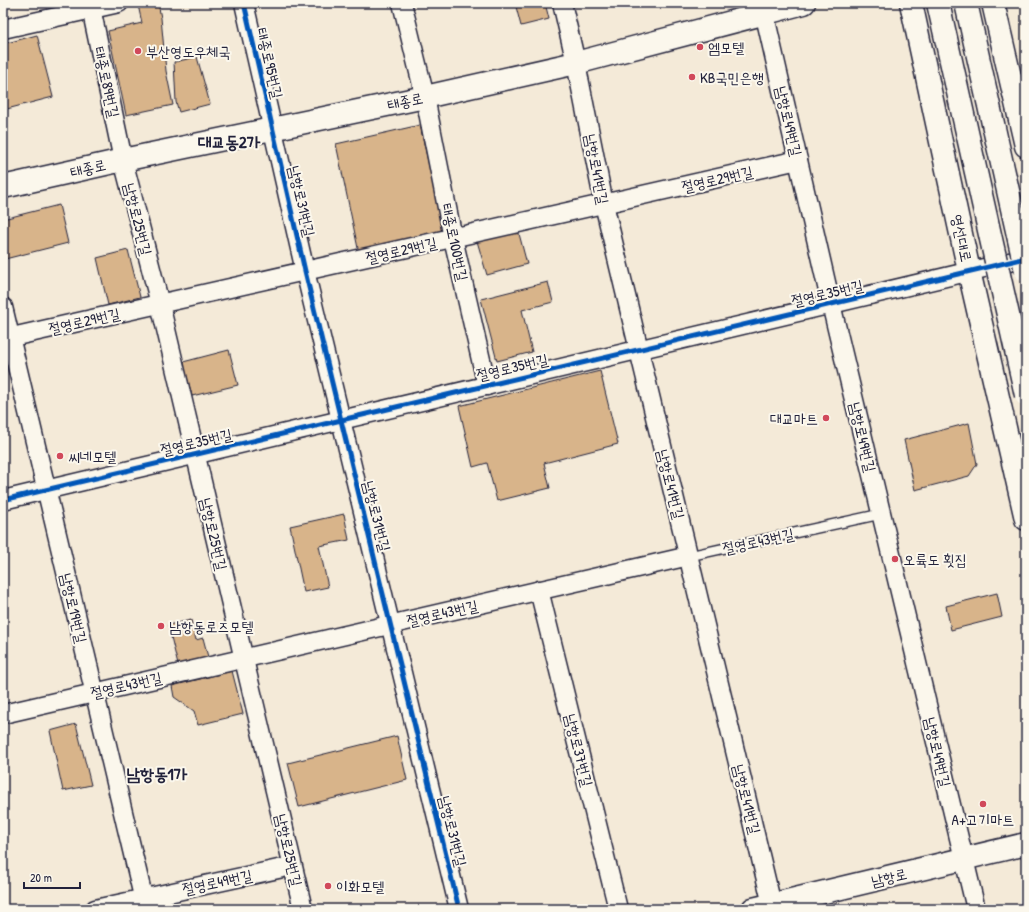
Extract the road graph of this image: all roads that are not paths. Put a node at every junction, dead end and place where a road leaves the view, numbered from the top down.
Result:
1 (119, 3) edge
2 (244, 3) edge
3 (402, 3) edge
4 (562, 3) edge
5 (804, 3) edge
6 (911, 3) edge
7 (938, 3) edge
8 (966, 3) edge
9 (993, 3) edge
10 (90, 6) edge
11 (763, 8) edge
12 (3, 29) edge
13 (576, 63) junction
14 (425, 97) junction
15 (274, 128) junction
16 (1026, 146) edge
17 (123, 160) junction
18 (798, 160) junction
19 (3, 187) edge
20 (604, 204) junction
21 (454, 238) junction
22 (1026, 258) edge
23 (305, 271) junction
24 (969, 271) junction
25 (1026, 271) edge
26 (160, 304) junction
27 (831, 304) junction
28 (3, 307) edge
29 (7, 338) edge
30 (639, 350) junction
31 (487, 386) junction
32 (1026, 395) edge
33 (341, 420) junction
34 (196, 454) junction
35 (46, 490) junction
36 (3, 500) edge
37 (881, 514) junction
38 (1026, 519) edge
39 (688, 556) junction
40 (539, 590) junction
41 (391, 624) junction
42 (244, 658) junction
43 (94, 693) junction
44 (3, 714) edge
45 (1026, 844) edge
46 (964, 859) junction
47 (292, 866) junction
48 (144, 904) edge
49 (766, 907) edge
50 (95, 909) edge
51 (303, 909) edge
52 (459, 909) edge
53 (618, 909) edge
54 (976, 909) edge

1 - 10 street
2 - 15 street, 태종로95번길
3 - 14 street, 태종로100번길
4 - 13 street, 남항로41번길
5 - 11 main road, 태종로
6 - 24 main road, 영선대로
7 - 32 main road, bridge
8 - 25 main road, bridge
9 - 16 main road
10 - 12 street
10 - 17 street, 태종로89번길
11 - 13 main road, 태종로
11 - 18 street, 남항로49번길
13 - 14 main road, 태종로
13 - 20 street, 남항로41번길
14 - 15 main road, 태종로
14 - 21 street, 태종로100번길
15 - 17 main road, 태종로
15 - 23 street, 남항로31번길
17 - 19 main road, 태종로
17 - 26 street, 남항로25번길
18 - 20 street, 절영로29번길
18 - 27 street, 남항로49번길
20 - 21 street, 절영로29번길
20 - 30 street, 남항로41번길
21 - 23 street, 절영로29번길
21 - 31 street, 태종로100번길
22 - 24 street, 절영로35번길
23 - 26 street, 절영로29번길
23 - 33 street, 남항로31번길
24 - 27 street, 절영로35번길
24 - 38 main road, 영선대로
26 - 29 street, 절영로29번길
26 - 34 street, 남항로25번길
27 - 30 street, 절영로35번길
27 - 37 street, 남항로49번길
28 - 29 street, 남항로19번길
29 - 35 street, 남항로19번길
30 - 31 street, 절영로35번길
30 - 39 street, 남항로41번길
31 - 33 street, 절영로35번길
33 - 34 street, 절영로35번길
33 - 41 street, 남항로31번길
34 - 35 street, 절영로35번길
34 - 42 street, 남항로25번길
35 - 36 street, 절영로35번길
35 - 43 street, 남항로19번길
37 - 39 lane, 절영로43번길
37 - 46 street, 남항로49번길
39 - 40 street, 절영로43번길
39 - 49 street, 남항로41번길
40 - 41 street, 절영로43번길
40 - 53 street, 남항로37번길
41 - 42 street, 절영로43번길
41 - 52 street, 남항로31번길
42 - 43 street, 절영로43번길
42 - 47 street, 남항로25번길
43 - 44 street, 절영로43번길
43 - 48 street, 남항로19번길
45 - 46 main road, 남항로
46 - 49 main road, 남항로
46 - 54 street, 남항로49번길
47 - 48 street, 절영로49번길
47 - 51 street, 남항로25번길
48 - 50 street, 절영로49번길

